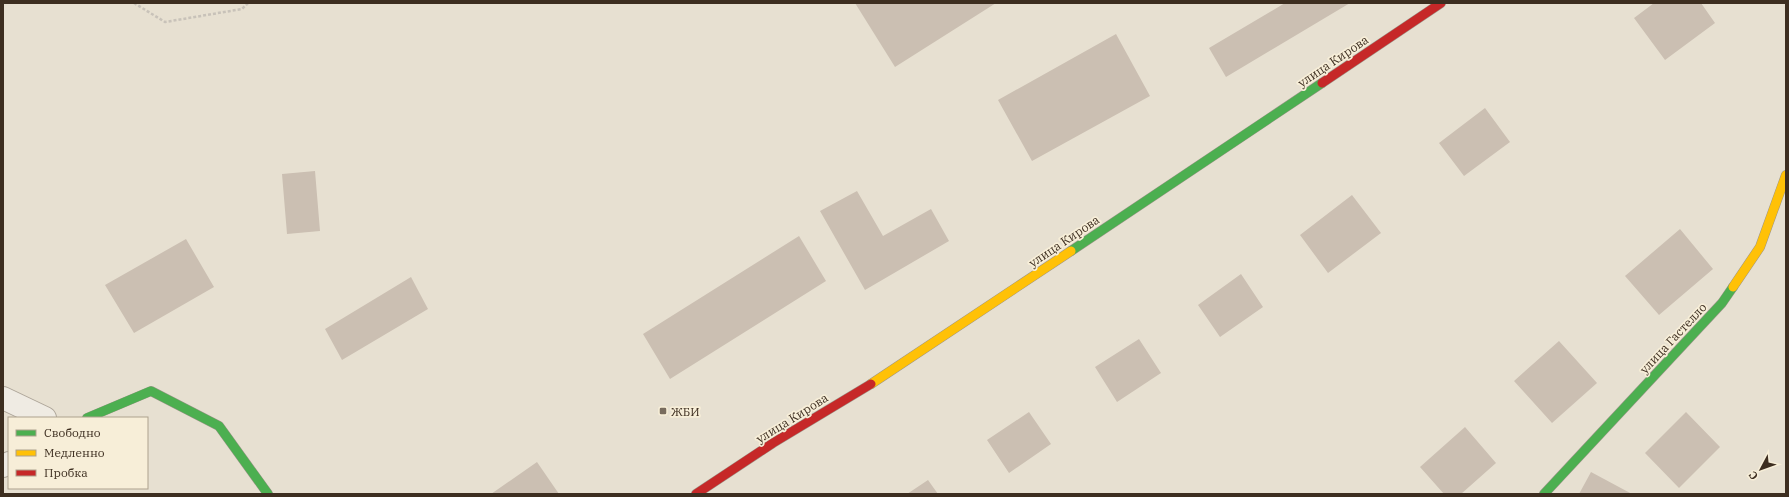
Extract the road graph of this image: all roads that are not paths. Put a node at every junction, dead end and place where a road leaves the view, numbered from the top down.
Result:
1 (1441, 3) edge
2 (1786, 175) edge
3 (3, 398) edge
4 (43, 417) edge
5 (89, 417) edge
6 (268, 494) edge
7 (696, 494) edge
8 (1544, 494) edge

1 - 7 street, улица Кирова
2 - 8 street, улица Гастелло
3 - 4 street
5 - 6 street

